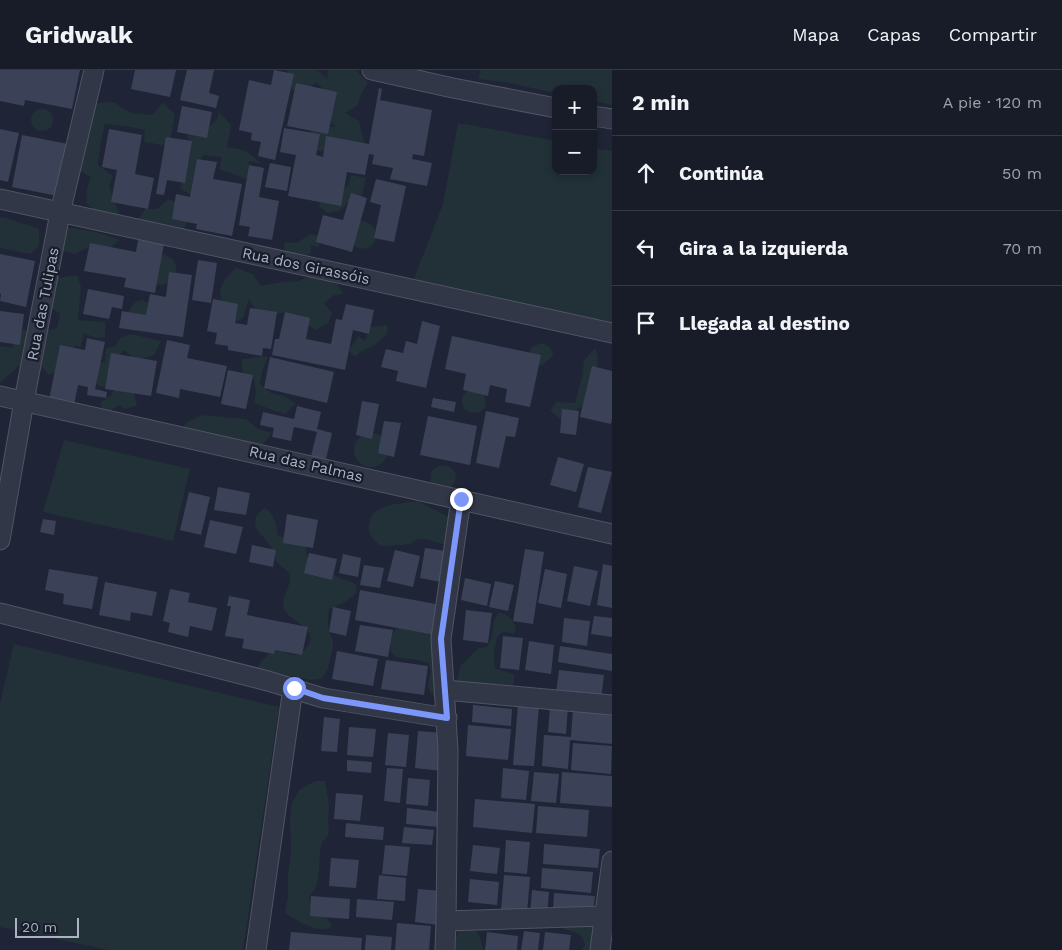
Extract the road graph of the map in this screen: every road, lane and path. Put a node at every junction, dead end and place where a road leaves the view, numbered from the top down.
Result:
1 (94, 70) edge
2 (372, 70) edge
3 (552, 107) edge
4 (597, 117) edge
5 (612, 120) edge
6 (0, 199) edge
7 (60, 213) junction
8 (612, 332) edge
9 (0, 396) edge
10 (24, 401) junction
11 (461, 499) junction
12 (612, 534) edge
13 (0, 540) edge
14 (0, 613) edge
15 (294, 688) junction
16 (444, 690) junction
17 (612, 706) edge
18 (447, 718) junction
19 (612, 861) edge
20 (604, 916) junction
21 (446, 921) junction
22 (256, 950) edge
23 (445, 950) edge
24 (600, 950) edge

1 - 7 street, Rua das Tulipas
2 - 3 street
4 - 5 street
6 - 7 street, Rua dos Girassóis
7 - 8 street, Rua dos Girassóis
7 - 10 street, Rua das Tulipas
9 - 10 street, Rua das Palmas
10 - 11 street, Rua das Palmas
10 - 13 street, Rua das Tulipas
11 - 12 street, Rua das Palmas
11 - 16 street
14 - 15 street
15 - 18 street
15 - 22 street
16 - 17 street
16 - 18 street
18 - 21 street
19 - 20 street
20 - 21 street
20 - 24 street
21 - 23 street

